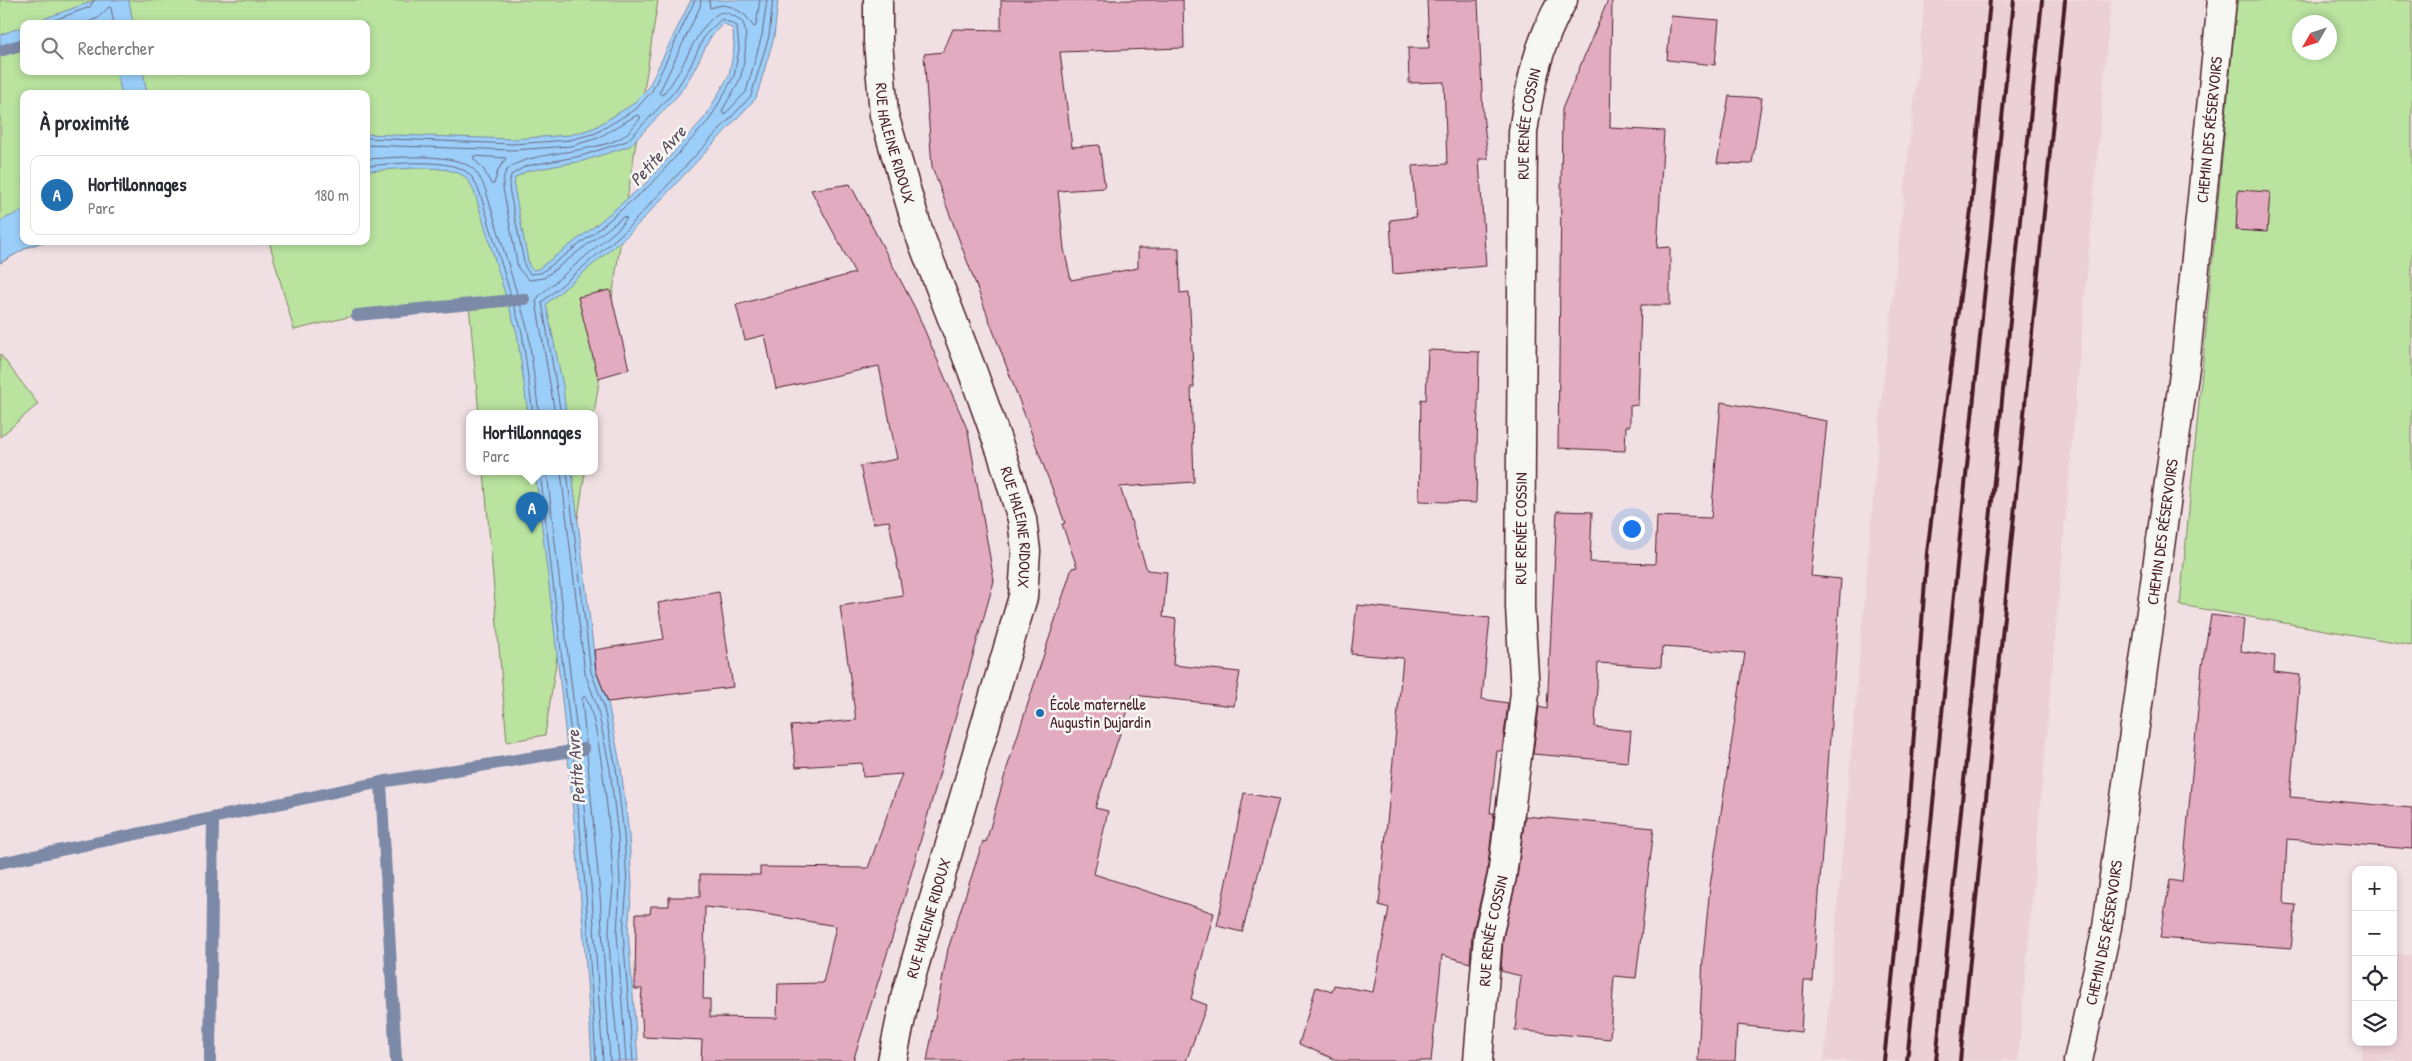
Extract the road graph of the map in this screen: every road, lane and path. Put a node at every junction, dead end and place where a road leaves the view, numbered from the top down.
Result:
1 (878, 0) edge
2 (1563, 0) edge
3 (2222, 0) edge
4 (892, 1060) edge
5 (1478, 1061) edge
6 (2078, 1061) edge

1 - 4 street, RUE HALEINE RIDOUX
2 - 5 street, RUE RENÉE COSSIN
3 - 6 street, CHEMIN DES RÉSERVOIRS

